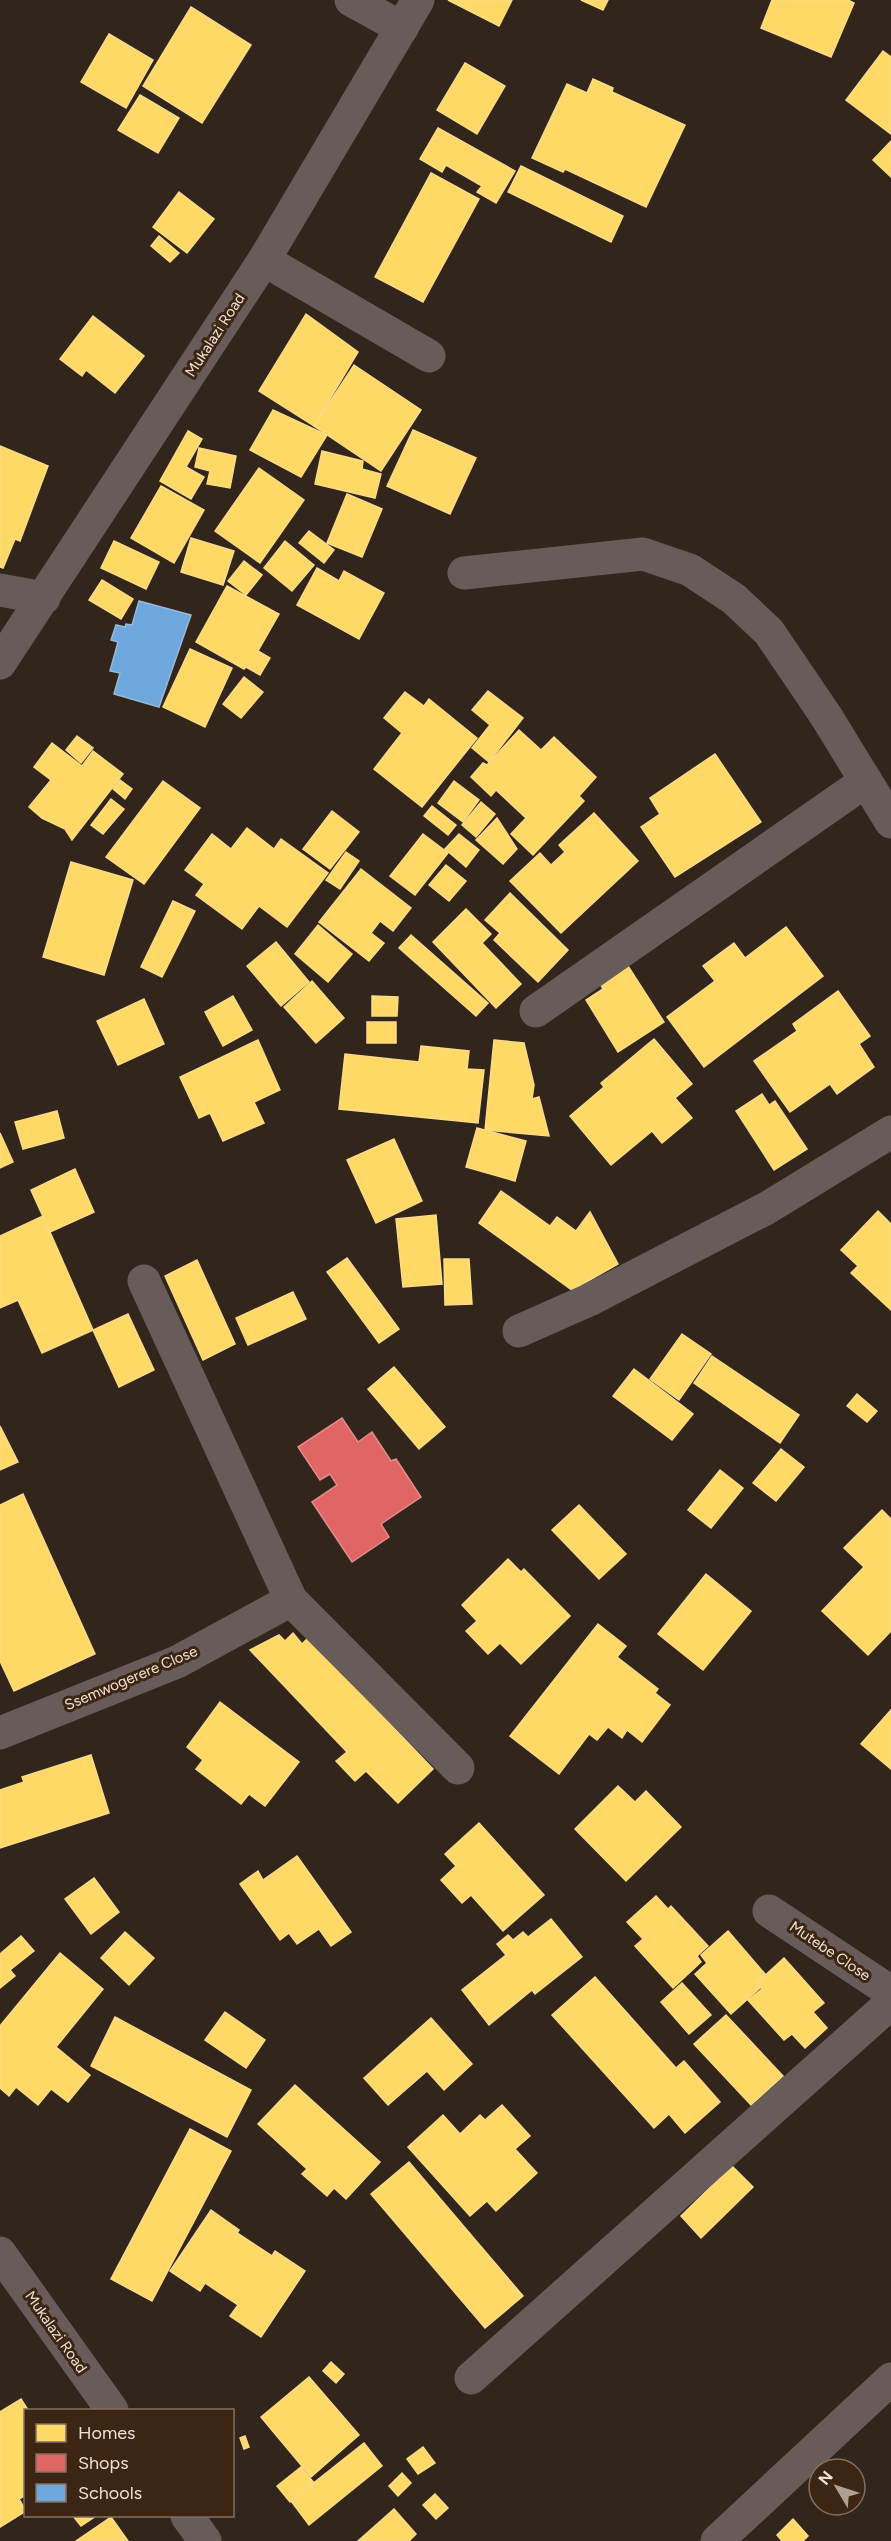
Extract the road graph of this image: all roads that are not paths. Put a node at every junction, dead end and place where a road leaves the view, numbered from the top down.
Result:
1 (351, 0) edge
2 (418, 0) edge
3 (402, 28) junction
4 (264, 260) junction
5 (429, 356) dead end
6 (464, 573) dead end
7 (0, 590) edge
8 (44, 598) junction
9 (0, 663) edge
10 (866, 781) junction
11 (891, 822) edge
12 (536, 1011) dead end
13 (891, 1132) edge
14 (144, 1281) dead end
15 (519, 1331) dead end
16 (291, 1600) junction
17 (0, 1733) edge
18 (458, 1768) dead end
19 (770, 1911) dead end
20 (891, 1992) edge
21 (891, 2003) edge
22 (0, 2253) edge
23 (471, 2378) dead end
24 (891, 2379) edge
25 (111, 2409) edge
26 (188, 2517) edge
27 (205, 2541) edge
28 (717, 2541) edge

1 - 3 street
2 - 3 street, Mukalazi Road
3 - 4 street, Mukalazi Road
4 - 5 street
4 - 8 street, Mukalazi Road
6 - 10 street
7 - 8 street
8 - 9 street, Mukalazi Road
10 - 11 street
10 - 12 street
13 - 15 street
14 - 16 street
16 - 17 street, Ssemwogerere Close
16 - 18 street
19 - 20 street, Mutebe Close
21 - 23 street
22 - 25 street, Mukalazi Road
24 - 28 main road
26 - 27 street

